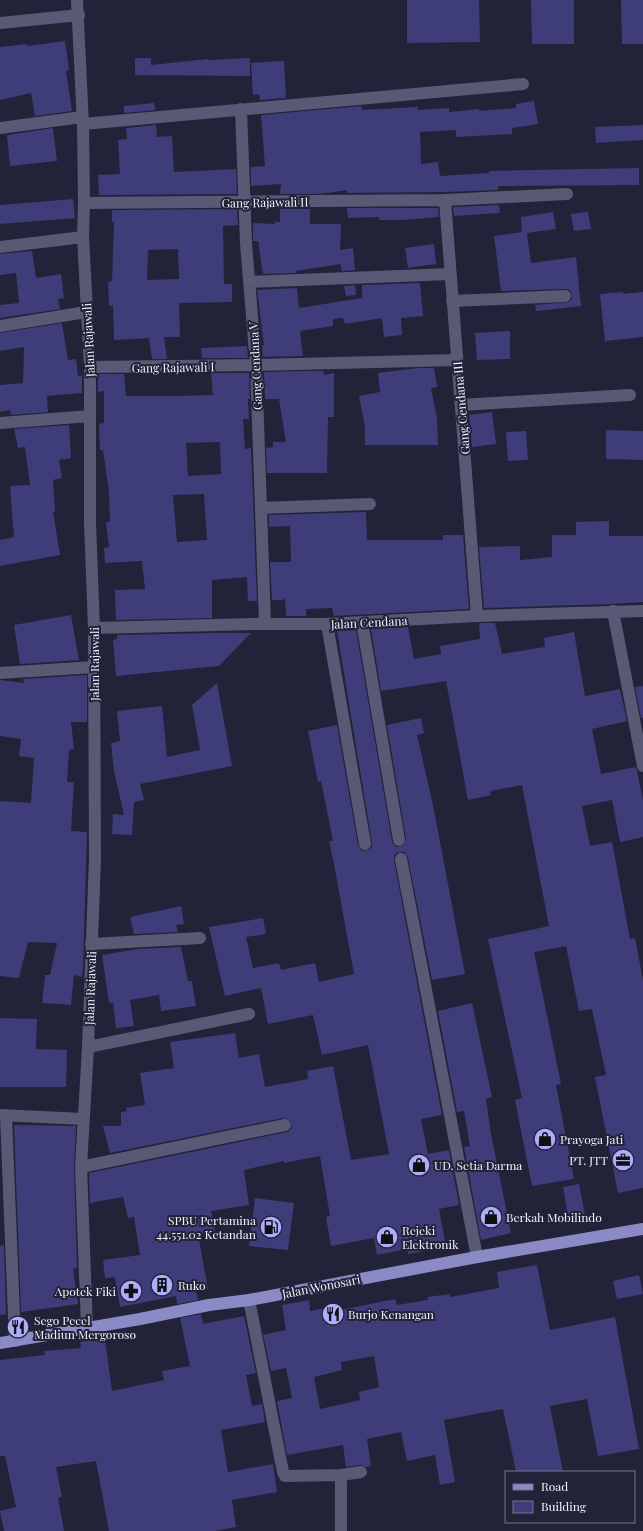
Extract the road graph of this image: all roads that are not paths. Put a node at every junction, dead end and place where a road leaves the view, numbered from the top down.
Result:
1 (78, 0) edge
2 (78, 15) junction
3 (0, 23) edge
4 (523, 84) dead end
5 (241, 109) junction
6 (83, 120) junction
7 (0, 128) edge
8 (567, 194) dead end
9 (445, 200) junction
10 (84, 203) junction
11 (244, 203) junction
12 (83, 237) junction
13 (0, 247) edge
14 (450, 274) junction
15 (249, 282) junction
16 (565, 296) dead end
17 (452, 301) junction
18 (86, 312) junction
19 (0, 326) edge
20 (457, 360) junction
21 (256, 365) junction
22 (90, 367) junction
23 (630, 396) dead end
24 (461, 405) junction
25 (90, 416) junction
26 (0, 423) edge
27 (370, 504) dead end
28 (261, 508) junction
29 (613, 611) junction
30 (643, 611) edge
31 (477, 616) junction
32 (362, 622) junction
33 (265, 624) junction
34 (327, 624) junction
35 (94, 628) junction
36 (94, 667) junction
37 (0, 673) edge
38 (643, 766) edge
39 (399, 840) dead end
40 (365, 844) dead end
41 (401, 859) dead end
42 (200, 938) dead end
43 (91, 944) junction
44 (249, 1014) dead end
45 (88, 1047) junction
46 (3, 1115) edge
47 (83, 1119) junction
48 (284, 1125) dead end
49 (81, 1167) junction
50 (643, 1229) edge
51 (477, 1257) junction
52 (249, 1300) junction
53 (87, 1328) junction
54 (15, 1342) junction
55 (0, 1344) edge
56 (362, 1472) dead end
57 (341, 1475) junction
58 (341, 1531) edge

1 - 2 street, Jalan Rajawali
2 - 3 street
2 - 6 street, Jalan Rajawali
4 - 5 street
5 - 6 street
5 - 11 street, Gang Cendana V
6 - 7 street
6 - 10 street, Jalan Rajawali
8 - 9 street, Gang Rajawali II
9 - 11 street, Gang Rajawali II
9 - 14 street, Gang Cendana III
10 - 11 street, Gang Rajawali II
10 - 12 street, Jalan Rajawali
11 - 15 street, Gang Cendana V
12 - 13 street
12 - 18 street, Jalan Rajawali
14 - 15 street
14 - 17 street, Gang Cendana III
15 - 21 street, Gang Cendana V
16 - 17 street
17 - 20 street, Gang Cendana III
18 - 19 street
18 - 22 street, Jalan Rajawali
20 - 21 street, Gang Rajawali I
20 - 24 street, Gang Cendana III
21 - 22 street, Gang Rajawali I
21 - 28 street, Gang Cendana V
22 - 25 street, Jalan Rajawali
23 - 24 street
24 - 31 street, Gang Cendana III
25 - 26 street
25 - 35 street, Jalan Rajawali
27 - 28 street
28 - 33 street, Gang Cendana V
29 - 30 street, Jalan Cendana
29 - 31 street, Jalan Cendana
29 - 38 street
31 - 32 street, Jalan Cendana
32 - 34 street, Jalan Cendana
32 - 39 street
33 - 34 street, Jalan Cendana
33 - 35 street, Jalan Cendana
34 - 40 street
35 - 36 street, Jalan Rajawali
36 - 37 street
36 - 43 street, Jalan Rajawali
41 - 51 street
42 - 43 street
43 - 45 street, Jalan Rajawali
44 - 45 street
45 - 47 street, Jalan Rajawali
46 - 47 street
46 - 54 street
47 - 49 street, Jalan Rajawali
48 - 49 street
49 - 53 street, Jalan Rajawali
50 - 51 main road, Jalan Wonosari
51 - 52 main road, Jalan Wonosari
52 - 53 main road, Jalan Wonosari
52 - 57 street
53 - 54 main road, Jalan Wonosari
54 - 55 main road, Jalan Wonosari
56 - 57 street
57 - 58 street

